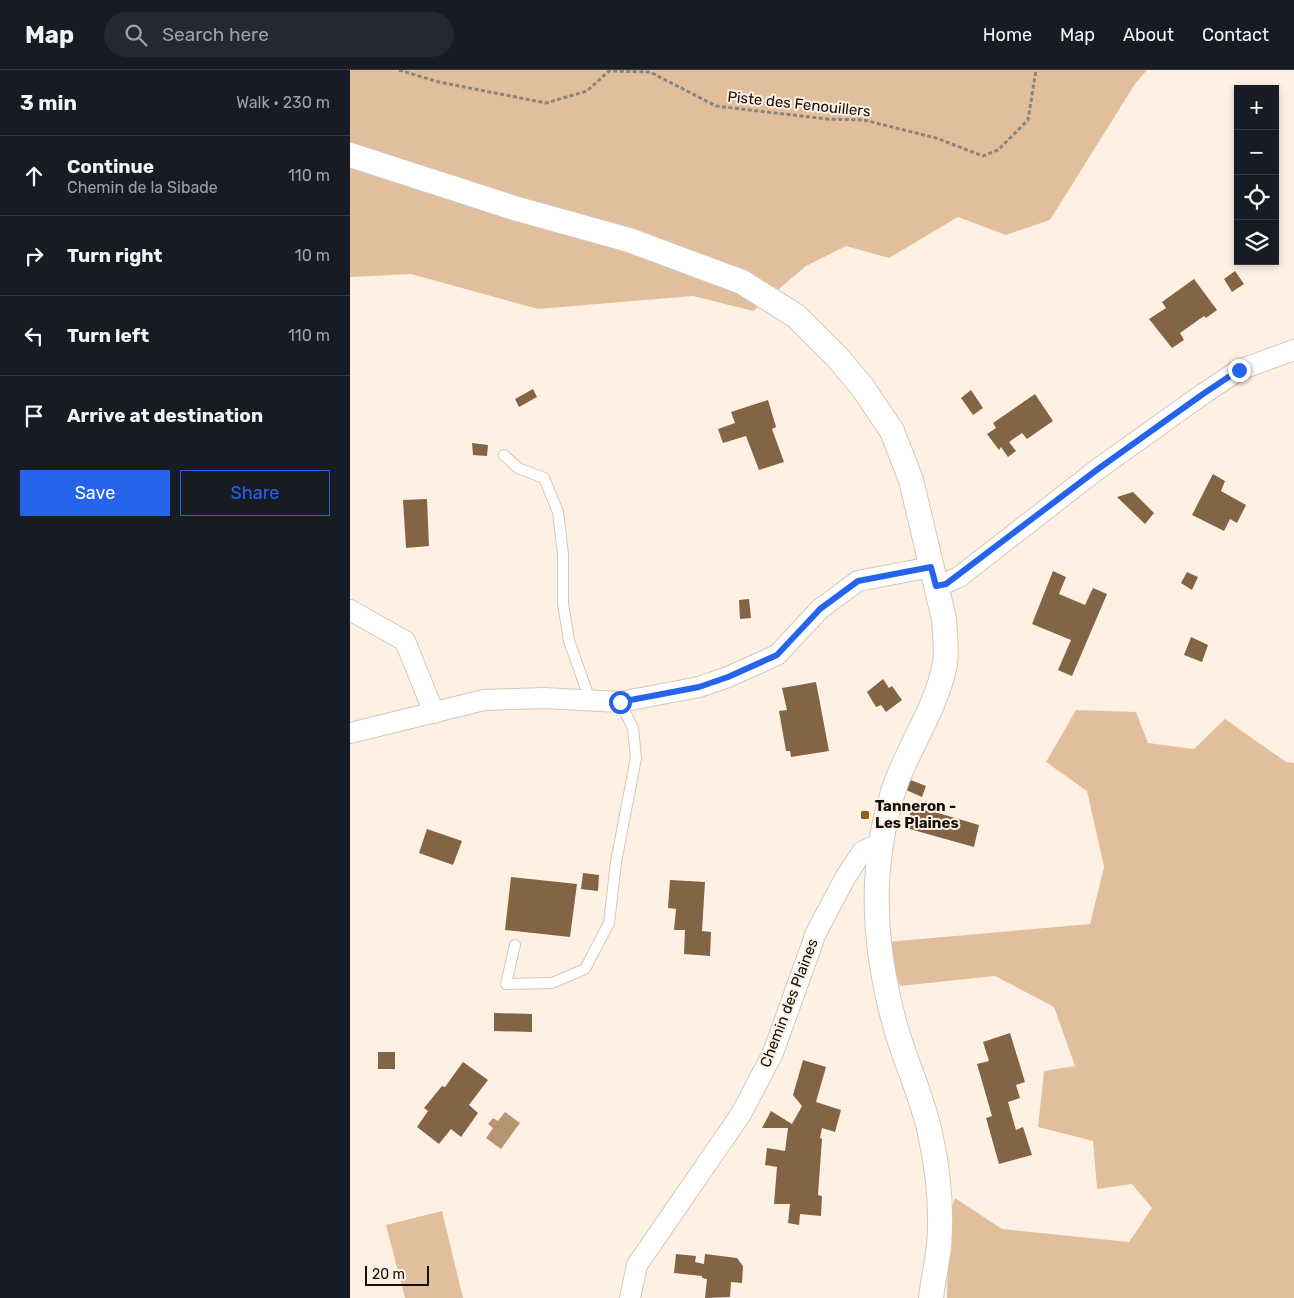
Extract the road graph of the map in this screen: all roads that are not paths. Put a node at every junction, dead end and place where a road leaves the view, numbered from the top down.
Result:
1 (350, 155) edge
2 (1294, 350) edge
3 (504, 455) dead end
4 (934, 577) junction
5 (350, 610) edge
6 (590, 700) junction
7 (620, 702) junction
8 (434, 713) junction
9 (350, 733) edge
10 (881, 846) junction
11 (515, 945) dead end
12 (630, 1298) edge
13 (930, 1298) edge

1 - 4 street
2 - 4 street
3 - 6 lane
4 - 7 street
4 - 10 street
5 - 8 street
6 - 7 street
6 - 8 street
7 - 11 lane
8 - 9 street
10 - 12 street, Chemin des Plaines
10 - 13 street

